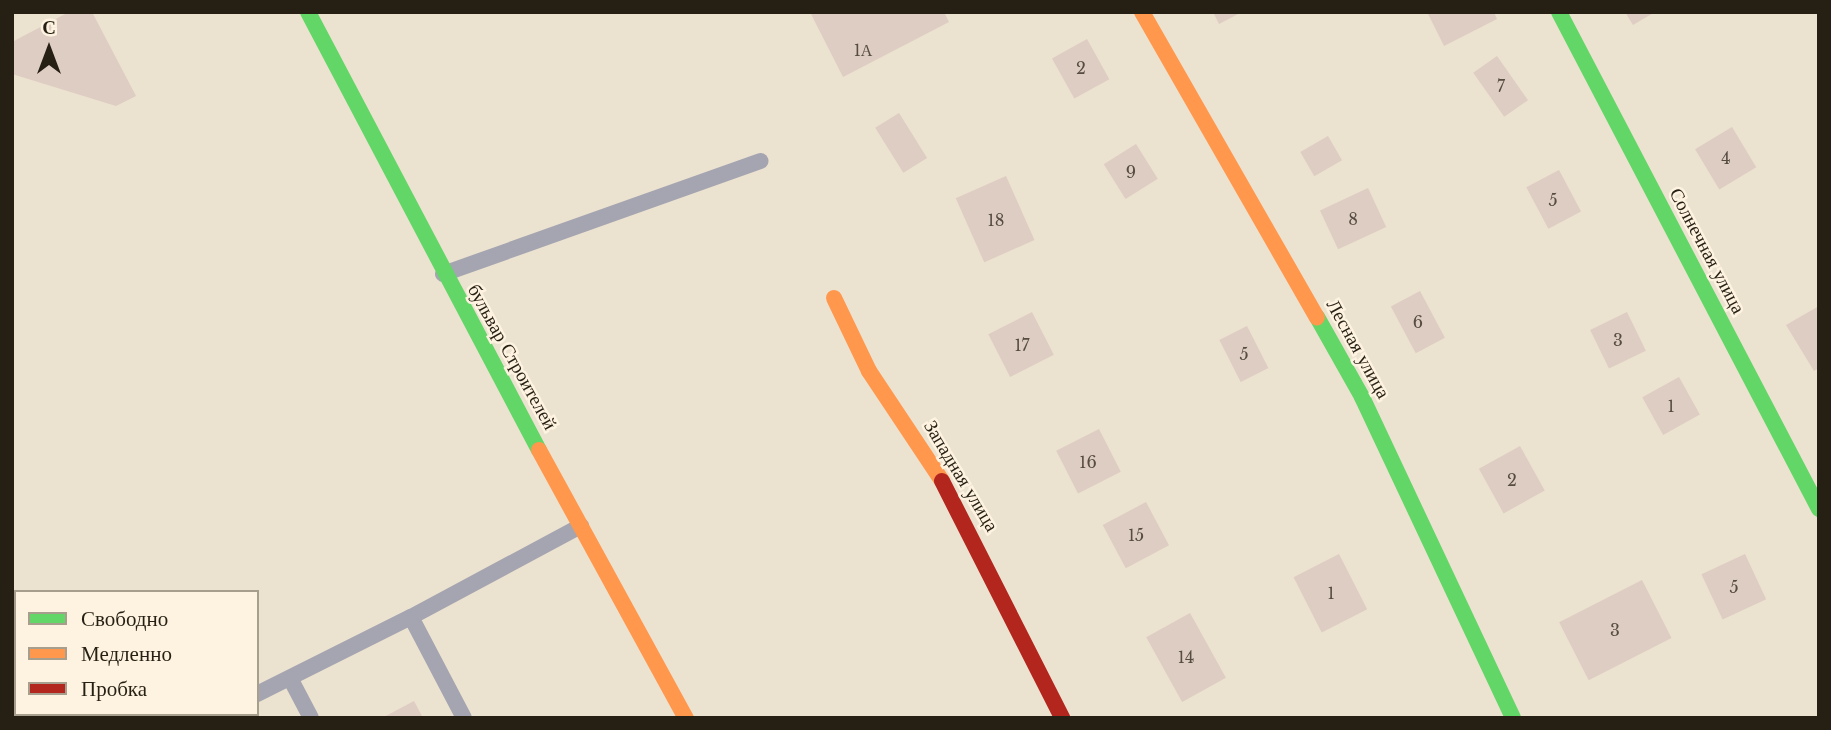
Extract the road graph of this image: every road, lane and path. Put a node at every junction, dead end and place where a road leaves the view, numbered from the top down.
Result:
1 (308, 12) edge
2 (1142, 12) edge
3 (1559, 12) edge
4 (761, 161) dead end
5 (443, 274) junction
6 (834, 298) dead end
7 (1819, 509) edge
8 (581, 526) junction
9 (411, 617) junction
10 (290, 677) junction
11 (259, 693) edge
12 (311, 718) edge
13 (464, 718) edge
14 (686, 718) edge
15 (1062, 718) edge
16 (1513, 718) edge

1 - 5 street, бульвар Строителей
2 - 16 street, Лесная улица
3 - 7 street, Солнечная улица
4 - 5 lane
5 - 8 street, бульвар Строителей
6 - 15 street, Западная улица
8 - 9 lane
8 - 14 street, бульвар Строителей
9 - 10 lane
9 - 13 lane
10 - 11 lane
10 - 12 lane

